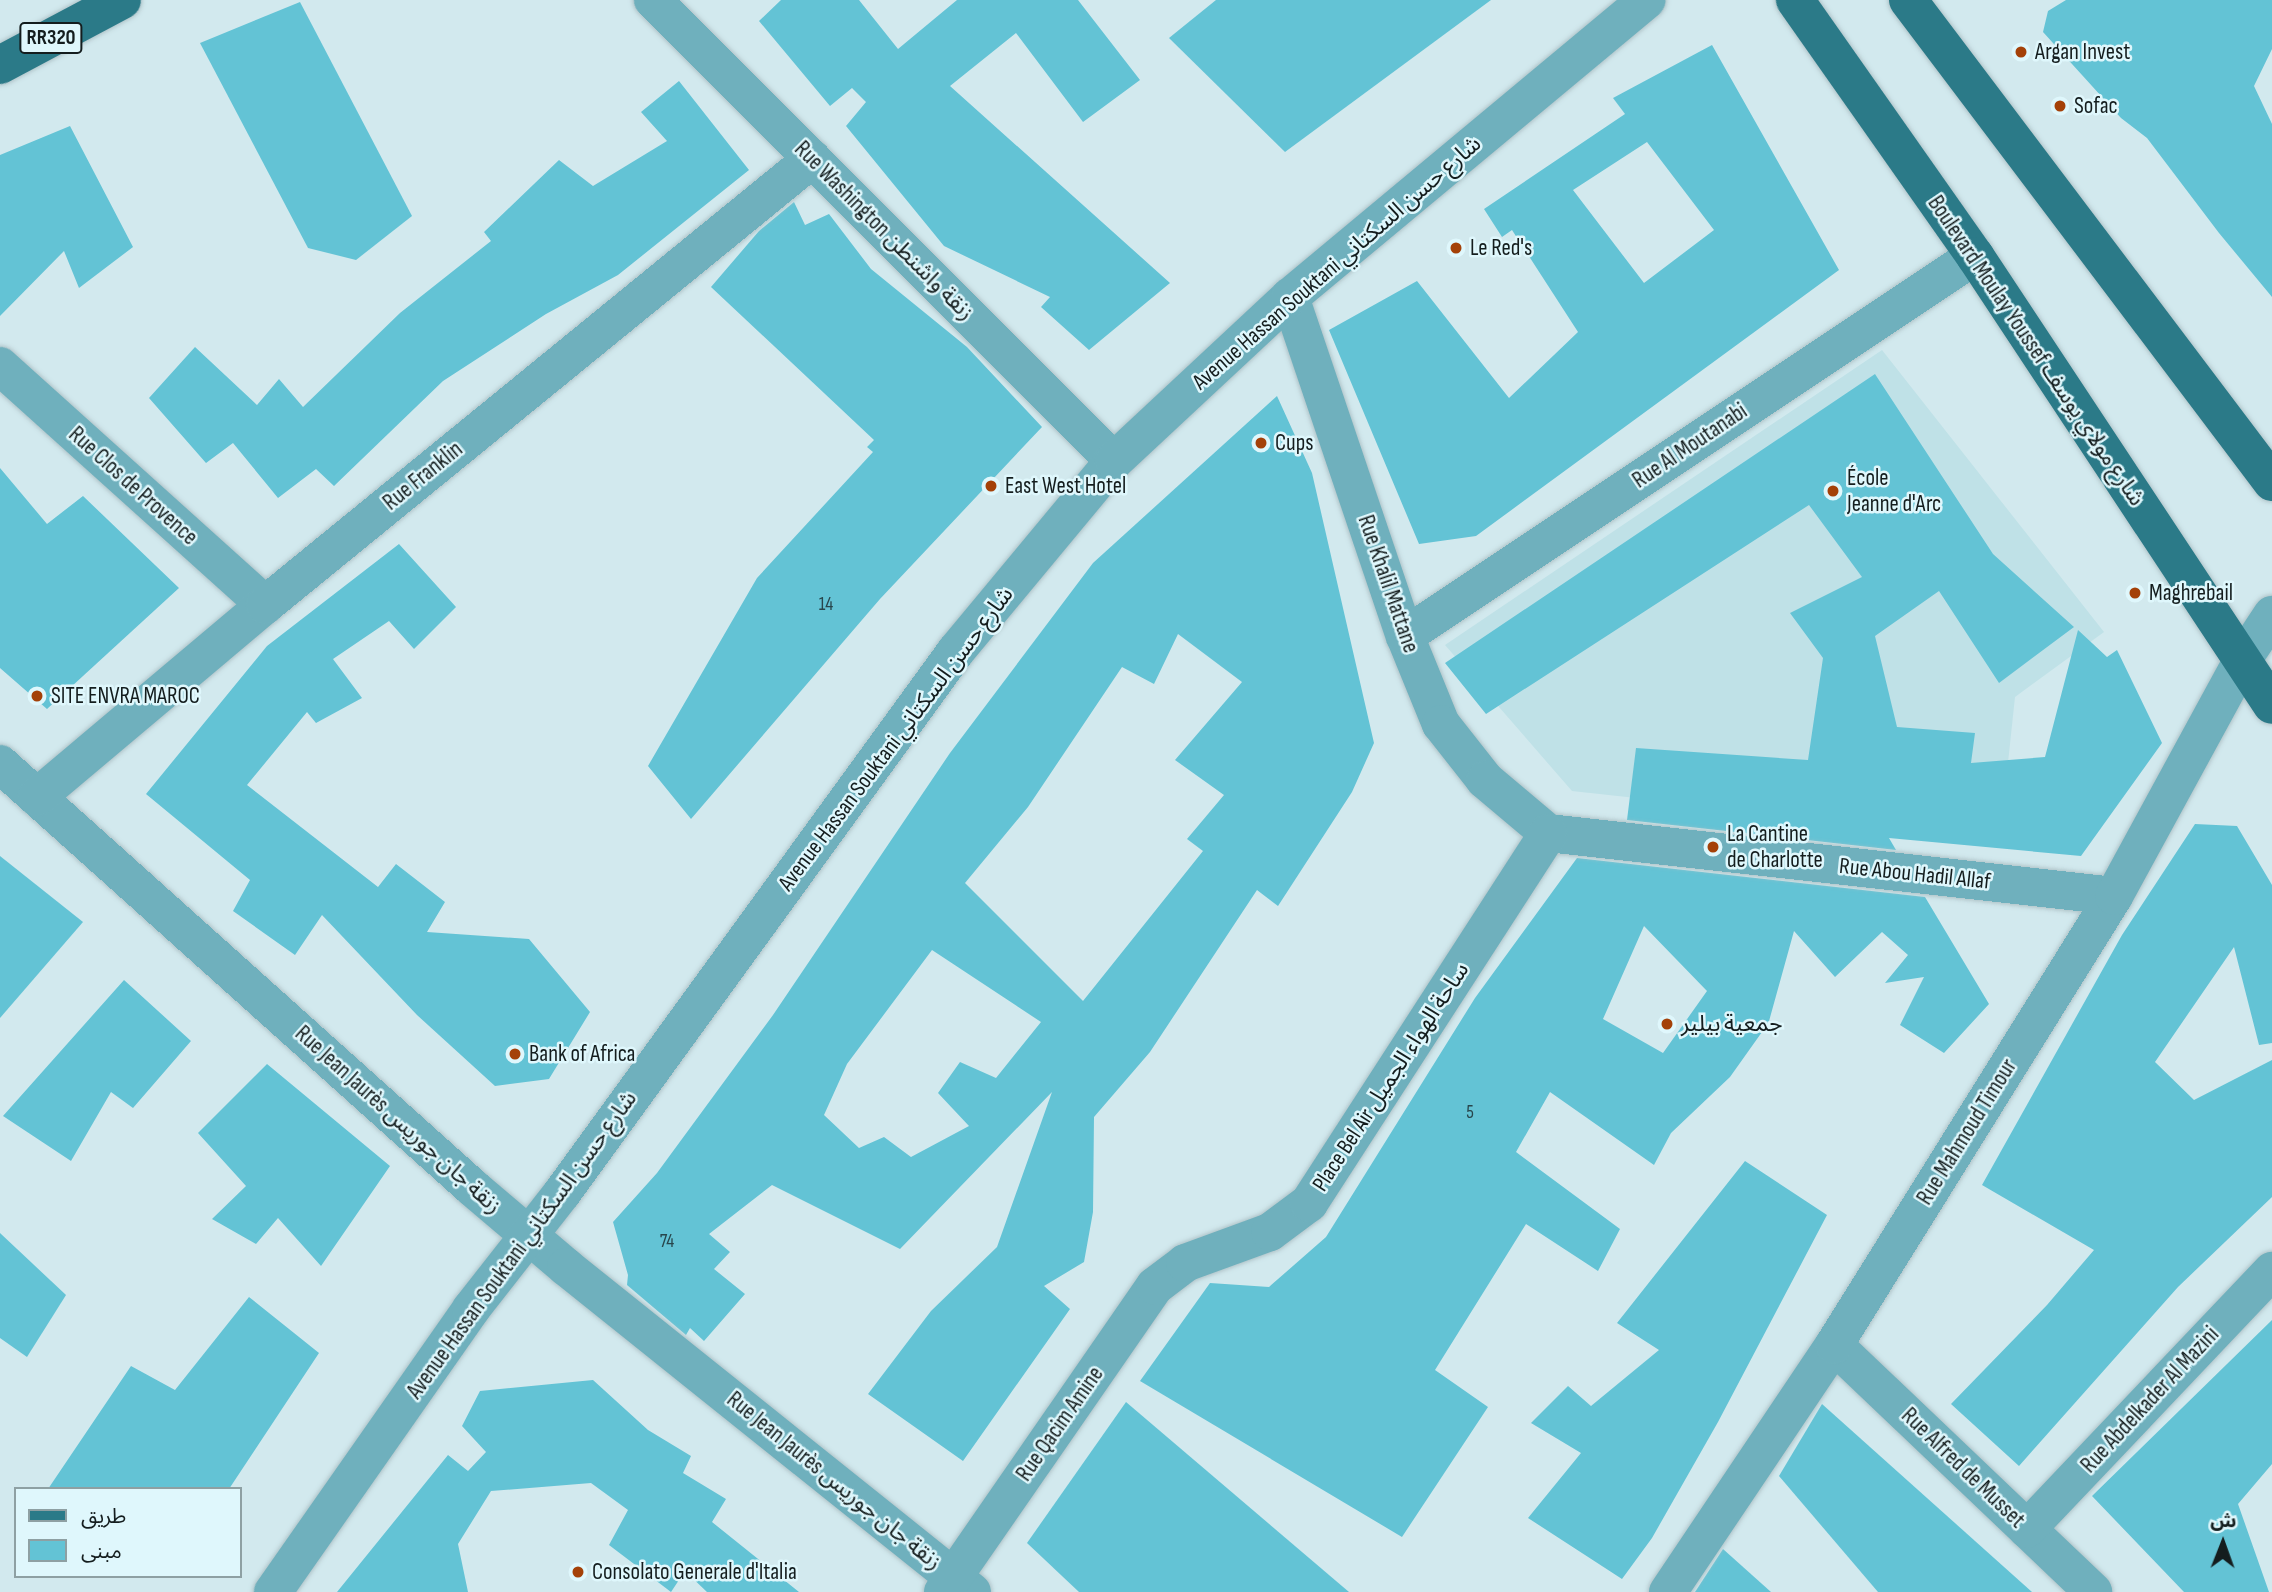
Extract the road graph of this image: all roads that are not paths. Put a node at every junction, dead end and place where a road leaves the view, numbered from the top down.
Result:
1 (653, 0) edge
2 (1646, 0) edge
3 (1795, 0) edge
4 (1908, 0) edge
5 (106, 3) edge
6 (0, 65) edge
7 (812, 159) junction
8 (1975, 256) junction
9 (1290, 298) junction
10 (0, 366) edge
11 (1114, 461) junction
12 (2272, 482) edge
13 (265, 605) junction
14 (2272, 615) edge
15 (1405, 636) junction
16 (2243, 659) junction
17 (2272, 705) edge
18 (0, 764) edge
19 (37, 797) junction
20 (1548, 833) junction
21 (2114, 896) junction
22 (528, 1234) junction
23 (1185, 1263) joint
24 (2272, 1271) edge
25 (1834, 1345) junction
26 (2027, 1530) junction
27 (956, 1587) edge
28 (273, 1592) edge
29 (1668, 1592) edge
30 (2093, 1592) edge

1 - 7 street, Rue Washington زنقة واشنطن
2 - 9 street, Avenue Hassan Souktani شارع حسن السكتاني
3 - 8 main road, Boulevard Moulay Youssef شارع مولاي يوسف
4 - 12 main road
5 - 6 main road, RR320
7 - 11 street, Rue Washington زنقة واشنطن
7 - 13 street, Rue Franklin
8 - 15 street, Rue Al Moutanabi
8 - 16 main road, Boulevard Moulay Youssef شارع مولاي يوسف
9 - 11 street, Avenue Hassan Souktani شارع حسن السكتاني
9 - 15 street, Rue Khalil Mattane
10 - 13 street, Rue Clos de Provence
11 - 22 street, Avenue Hassan Souktani شارع حسن السكتاني
13 - 19 street, Rue Franklin
14 - 16 street, Rue Mahmoud Timour
15 - 20 street, Rue Khalil Mattane
16 - 17 main road, Boulevard Moulay Youssef شارع مولاي يوسف
16 - 21 street, Rue Mahmoud Timour
18 - 19 street, Rue Jean Jaurès زنقة جان جوريس
19 - 22 street, Rue Jean Jaurès زنقة جان جوريس
20 - 21 street, Rue Abou Hadil Allaf
20 - 23 street, Place Bel Air ساحة الهواء الجميل
21 - 25 street, Rue Mahmoud Timour
22 - 27 street, Rue Jean Jaurès زنقة جان جوريس
22 - 28 street, Avenue Hassan Souktani شارع حسن السكتاني
23 - 27 street, Rue Qacim Amine
24 - 26 street, Rue Abdelkader Al Mazini
25 - 26 street, Rue Alfred de Musset
25 - 29 street, Rue Mahmoud Timour
26 - 30 street, Rue Alfred de Musset

